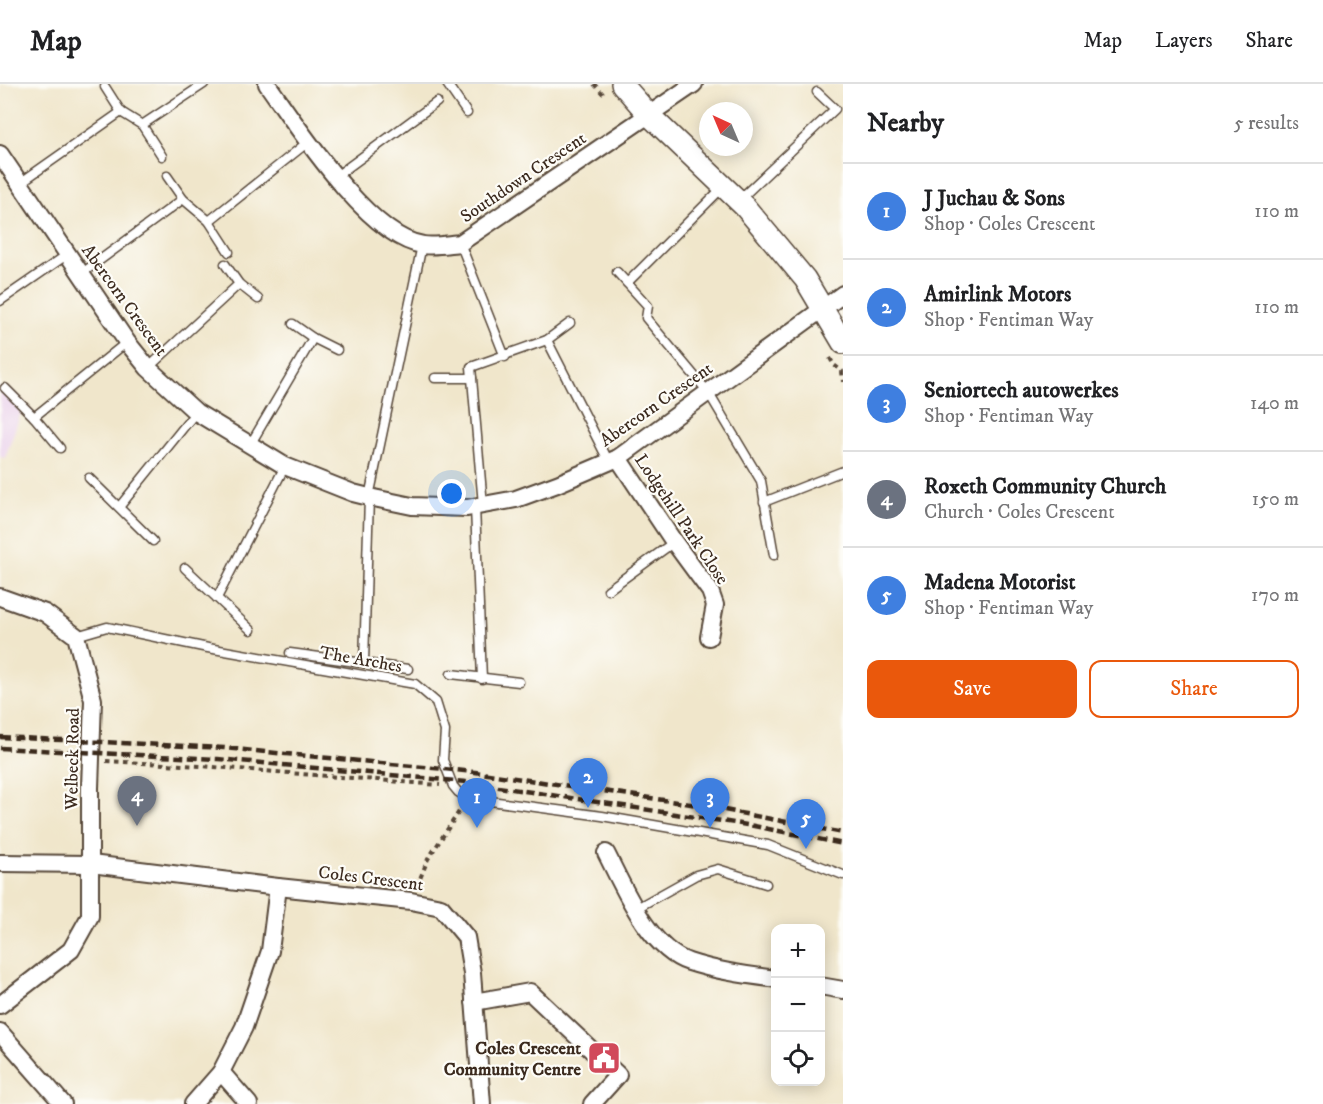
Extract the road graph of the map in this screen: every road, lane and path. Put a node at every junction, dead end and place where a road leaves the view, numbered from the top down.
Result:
1 (204, 84) edge
2 (447, 84) edge
3 (622, 84) edge
4 (694, 84) edge
5 (270, 85) edge
6 (105, 87) dead end
7 (817, 92) dead end
8 (437, 102) dead end
9 (121, 112) junction
10 (466, 113) dead end
11 (649, 115) junction
12 (142, 125) junction
13 (308, 142) junction
14 (162, 156) dead end
15 (2, 162) edge
16 (167, 176) dead end
17 (334, 177) junction
18 (20, 183) junction
19 (731, 194) junction
20 (183, 200) junction
21 (209, 221) junction
22 (460, 243) junction
23 (422, 245) junction
24 (229, 252) dead end
25 (68, 254) junction
26 (225, 264) dead end
27 (616, 272) dead end
28 (81, 274) junction
29 (627, 283) junction
30 (239, 284) junction
31 (843, 294) edge
32 (258, 299) dead end
33 (0, 302) edge
34 (824, 308) junction
35 (570, 323) dead end
36 (293, 324) dead end
37 (313, 338) junction
38 (547, 340) junction
39 (127, 342) junction
40 (843, 343) edge
41 (336, 350) dead end
42 (505, 357) junction
43 (148, 368) junction
44 (435, 378) dead end
45 (472, 378) junction
46 (5, 388) dead end
47 (708, 392) junction
48 (196, 412) junction
49 (34, 417) junction
50 (250, 445) junction
51 (60, 448) dead end
52 (614, 460) junction
53 (285, 466) junction
54 (843, 471) edge
55 (89, 478) dead end
56 (369, 497) junction
57 (764, 502) junction
58 (120, 506) junction
59 (479, 506) junction
60 (153, 541) dead end
61 (674, 542) junction
62 (774, 555) dead end
63 (185, 568) dead end
64 (608, 590) dead end
65 (0, 597) edge
66 (217, 598) junction
67 (251, 630) dead end
68 (76, 636) junction
69 (709, 637) dead end
70 (290, 653) dead end
71 (364, 663) junction
72 (408, 669) dead end
73 (451, 674) dead end
74 (482, 679) junction
75 (519, 682) dead end
76 (91, 760) junction
77 (453, 786) junction
78 (468, 798) junction
79 (606, 853) dead end
80 (0, 863) edge
81 (91, 864) junction
82 (843, 875) edge
83 (766, 884) dead end
84 (278, 887) junction
85 (411, 901) junction
86 (635, 909) junction
87 (771, 978) edge
88 (825, 988) edge
89 (843, 990) edge
90 (474, 1002) junction
91 (0, 1005) edge
92 (0, 1032) edge
93 (221, 1072) junction
94 (63, 1104) edge
95 (193, 1104) edge
96 (249, 1104) edge
97 (482, 1104) edge
98 (592, 1104) edge

1 - 12 lane
2 - 10 lane
3 - 11 street
4 - 11 street, Southdown Crescent
5 - 13 street, Southdown Crescent
6 - 9 lane
7 - 19 lane
8 - 17 lane
9 - 12 lane
9 - 18 lane
11 - 19 street
11 - 22 street, Southdown Crescent
12 - 14 lane
13 - 17 street, Southdown Crescent
13 - 21 lane
15 - 18 street, Abercorn Crescent
16 - 20 lane
17 - 23 street, Southdown Crescent
18 - 25 street, Abercorn Crescent
19 - 29 lane
19 - 34 street
20 - 21 lane
20 - 28 lane
21 - 24 lane
22 - 23 street, Southdown Crescent
22 - 42 lane
23 - 56 lane
25 - 28 street, Abercorn Crescent
25 - 33 lane
26 - 30 lane
27 - 29 lane
28 - 39 street, Abercorn Crescent
29 - 47 lane
30 - 32 lane
30 - 43 lane
31 - 34 street, Abercorn Crescent
34 - 40 street
34 - 47 street, Abercorn Crescent
35 - 38 lane
36 - 37 lane
37 - 41 lane
37 - 50 lane
38 - 42 lane
38 - 52 lane
39 - 43 street, Abercorn Crescent
39 - 49 lane
42 - 45 lane
43 - 48 street, Abercorn Crescent
44 - 45 lane
45 - 59 lane
46 - 49 lane
47 - 52 street, Abercorn Crescent
47 - 57 lane
48 - 50 street, Abercorn Crescent
48 - 58 lane
49 - 51 lane
50 - 53 street, Abercorn Crescent
52 - 59 street, Abercorn Crescent
52 - 61 street, Lodgehill Park Close
53 - 56 street, Abercorn Crescent
53 - 66 lane
54 - 57 lane
55 - 58 lane
56 - 59 street, Abercorn Crescent
56 - 71 lane
57 - 62 lane
58 - 60 lane
59 - 74 lane
61 - 64 lane
61 - 69 street, Lodgehill Park Close
63 - 66 lane
65 - 68 street
66 - 67 lane
68 - 76 street, Welbeck Road
68 - 77 lane, The Arches
70 - 71 lane
71 - 72 lane
73 - 74 lane
74 - 75 lane
76 - 77 path
76 - 81 street, Welbeck Road
77 - 78 lane
78 - 82 lane
78 - 85 path
79 - 86 street
80 - 81 street, Coles Crescent
81 - 84 street, Coles Crescent
81 - 91 street, Welbeck Road
83 - 86 lane
84 - 85 street, Coles Crescent
84 - 93 street
85 - 90 street, Coles Crescent
86 - 87 street
88 - 89 street
90 - 97 street, Coles Crescent
90 - 98 street
92 - 94 street
93 - 95 street
93 - 96 street

